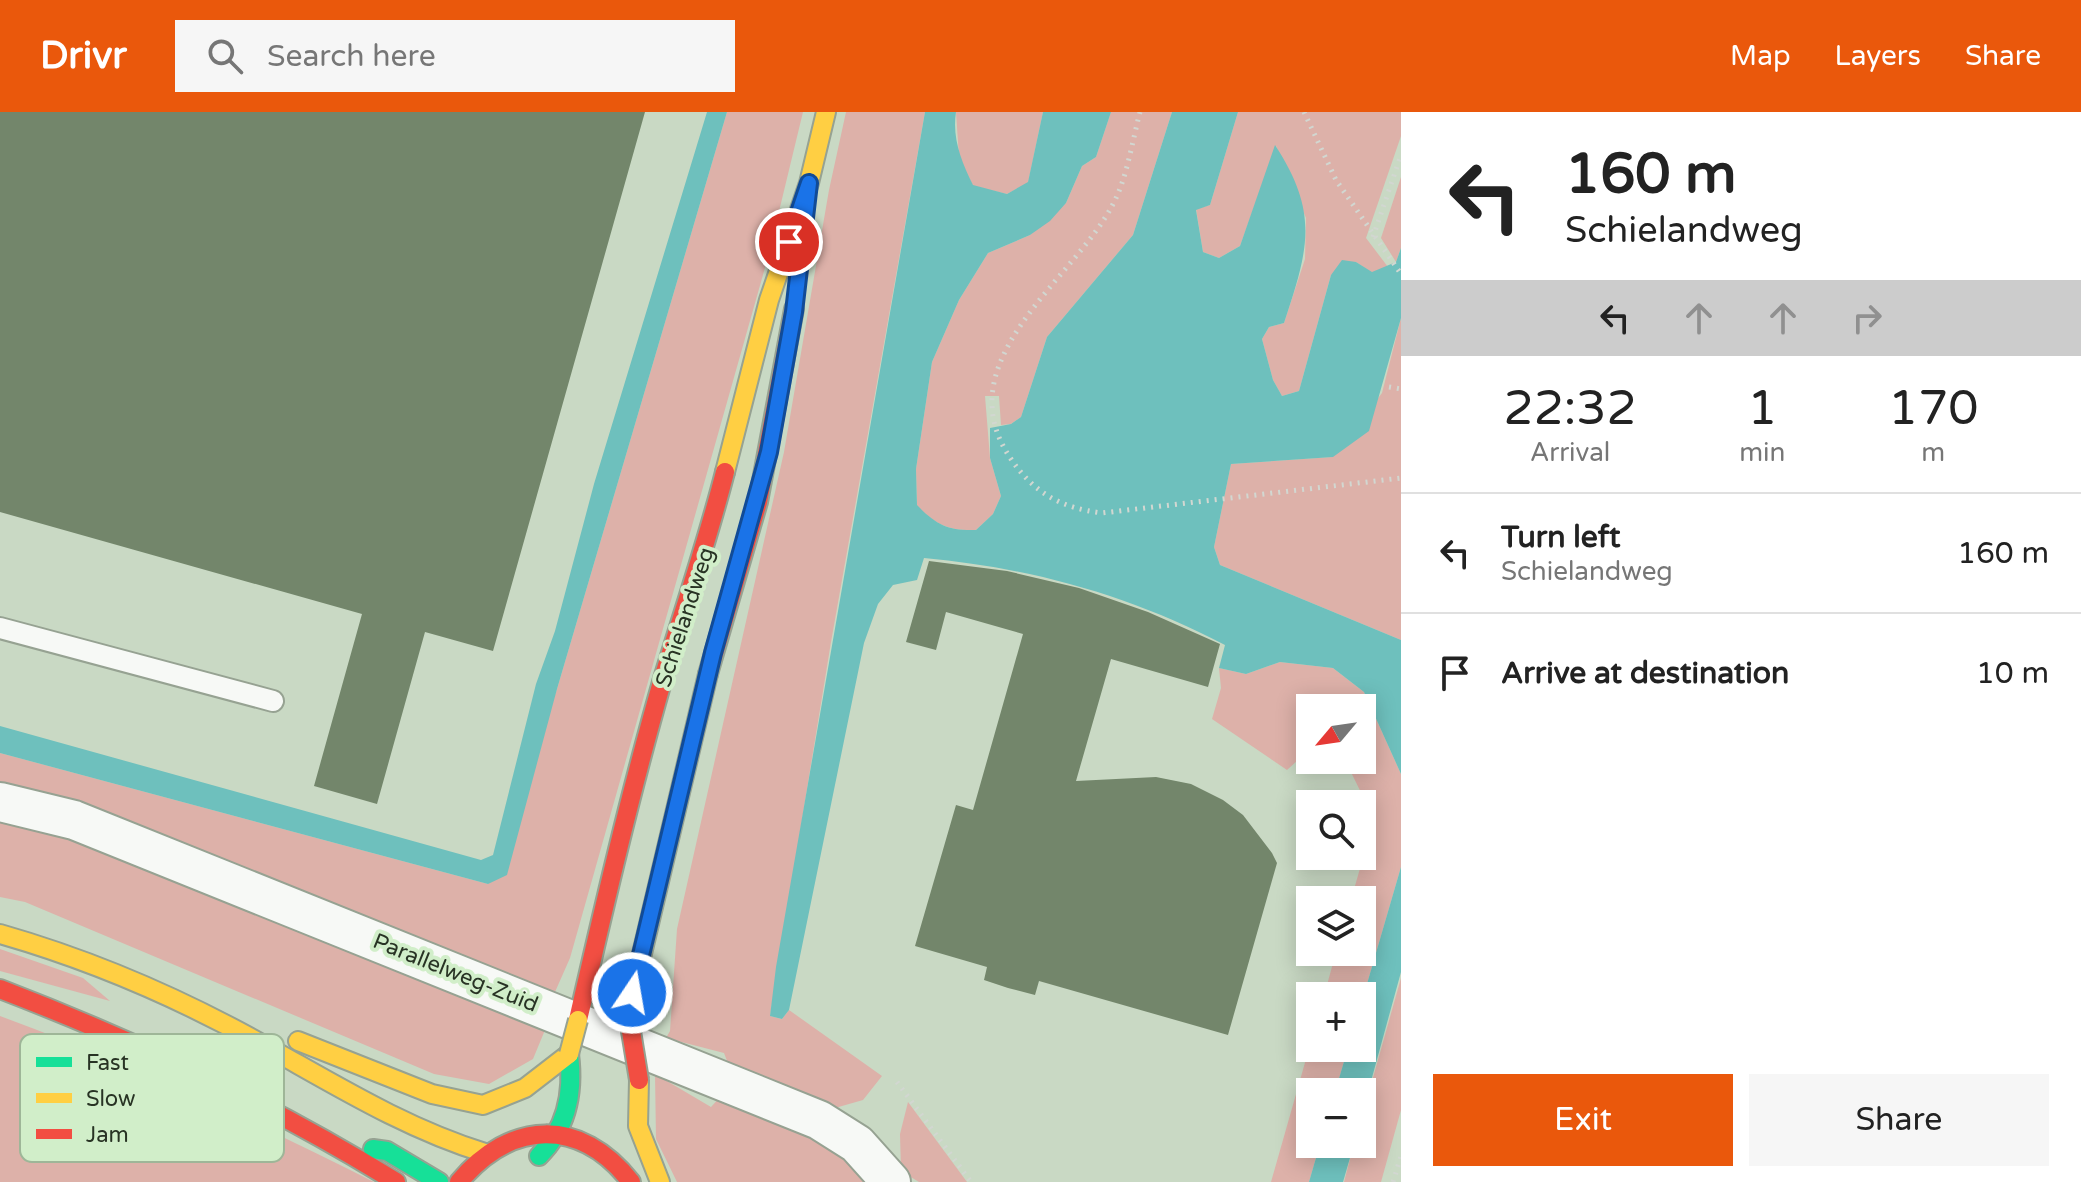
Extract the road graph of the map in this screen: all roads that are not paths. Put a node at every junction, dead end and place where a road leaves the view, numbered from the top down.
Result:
1 (826, 112) edge
2 (809, 183) junction
3 (0, 628) edge
4 (273, 701) dead end
5 (0, 802) edge
6 (0, 934) edge
7 (0, 989) edge
8 (169, 997) junction
9 (628, 1013) junction
10 (111, 1034) edge
11 (239, 1034) edge
12 (272, 1034) edge
13 (284, 1038) edge
14 (569, 1054) junction
15 (284, 1058) edge
16 (617, 1072) dead end
17 (548, 1092) dead end
18 (539, 1114) dead end
19 (284, 1115) edge
20 (558, 1134) junction
21 (521, 1135) junction
22 (332, 1141) junction
23 (614, 1142) dead end
24 (485, 1153) junction
25 (616, 1161) junction
26 (518, 1166) dead end
27 (657, 1175) edge
28 (396, 1182) edge
29 (439, 1182) edge
30 (459, 1182) edge
31 (631, 1182) edge
32 (891, 1182) edge

1 - 2 main road, Schielandweg
2 - 9 main road, Schielandweg
2 - 14 main road, Schielandweg, bridge
3 - 4 lane
5 - 32 street, Parallelweg-Zuid
6 - 8 main road
7 - 10 main road
8 - 11 main road
8 - 12 main road
9 - 16 main road, Schielandweg
9 - 27 main road, Schielandweg, bridge
13 - 14 main road
14 - 17 main road, Schielandweg
14 - 20 main road, Schielandweg
15 - 24 main road
18 - 21 main road
19 - 22 main road
20 - 21 main road
20 - 25 main road
20 - 26 main road, Schielandweg
21 - 24 main road
22 - 28 main road
22 - 29 main road
23 - 25 main road
24 - 30 main road
25 - 31 main road

